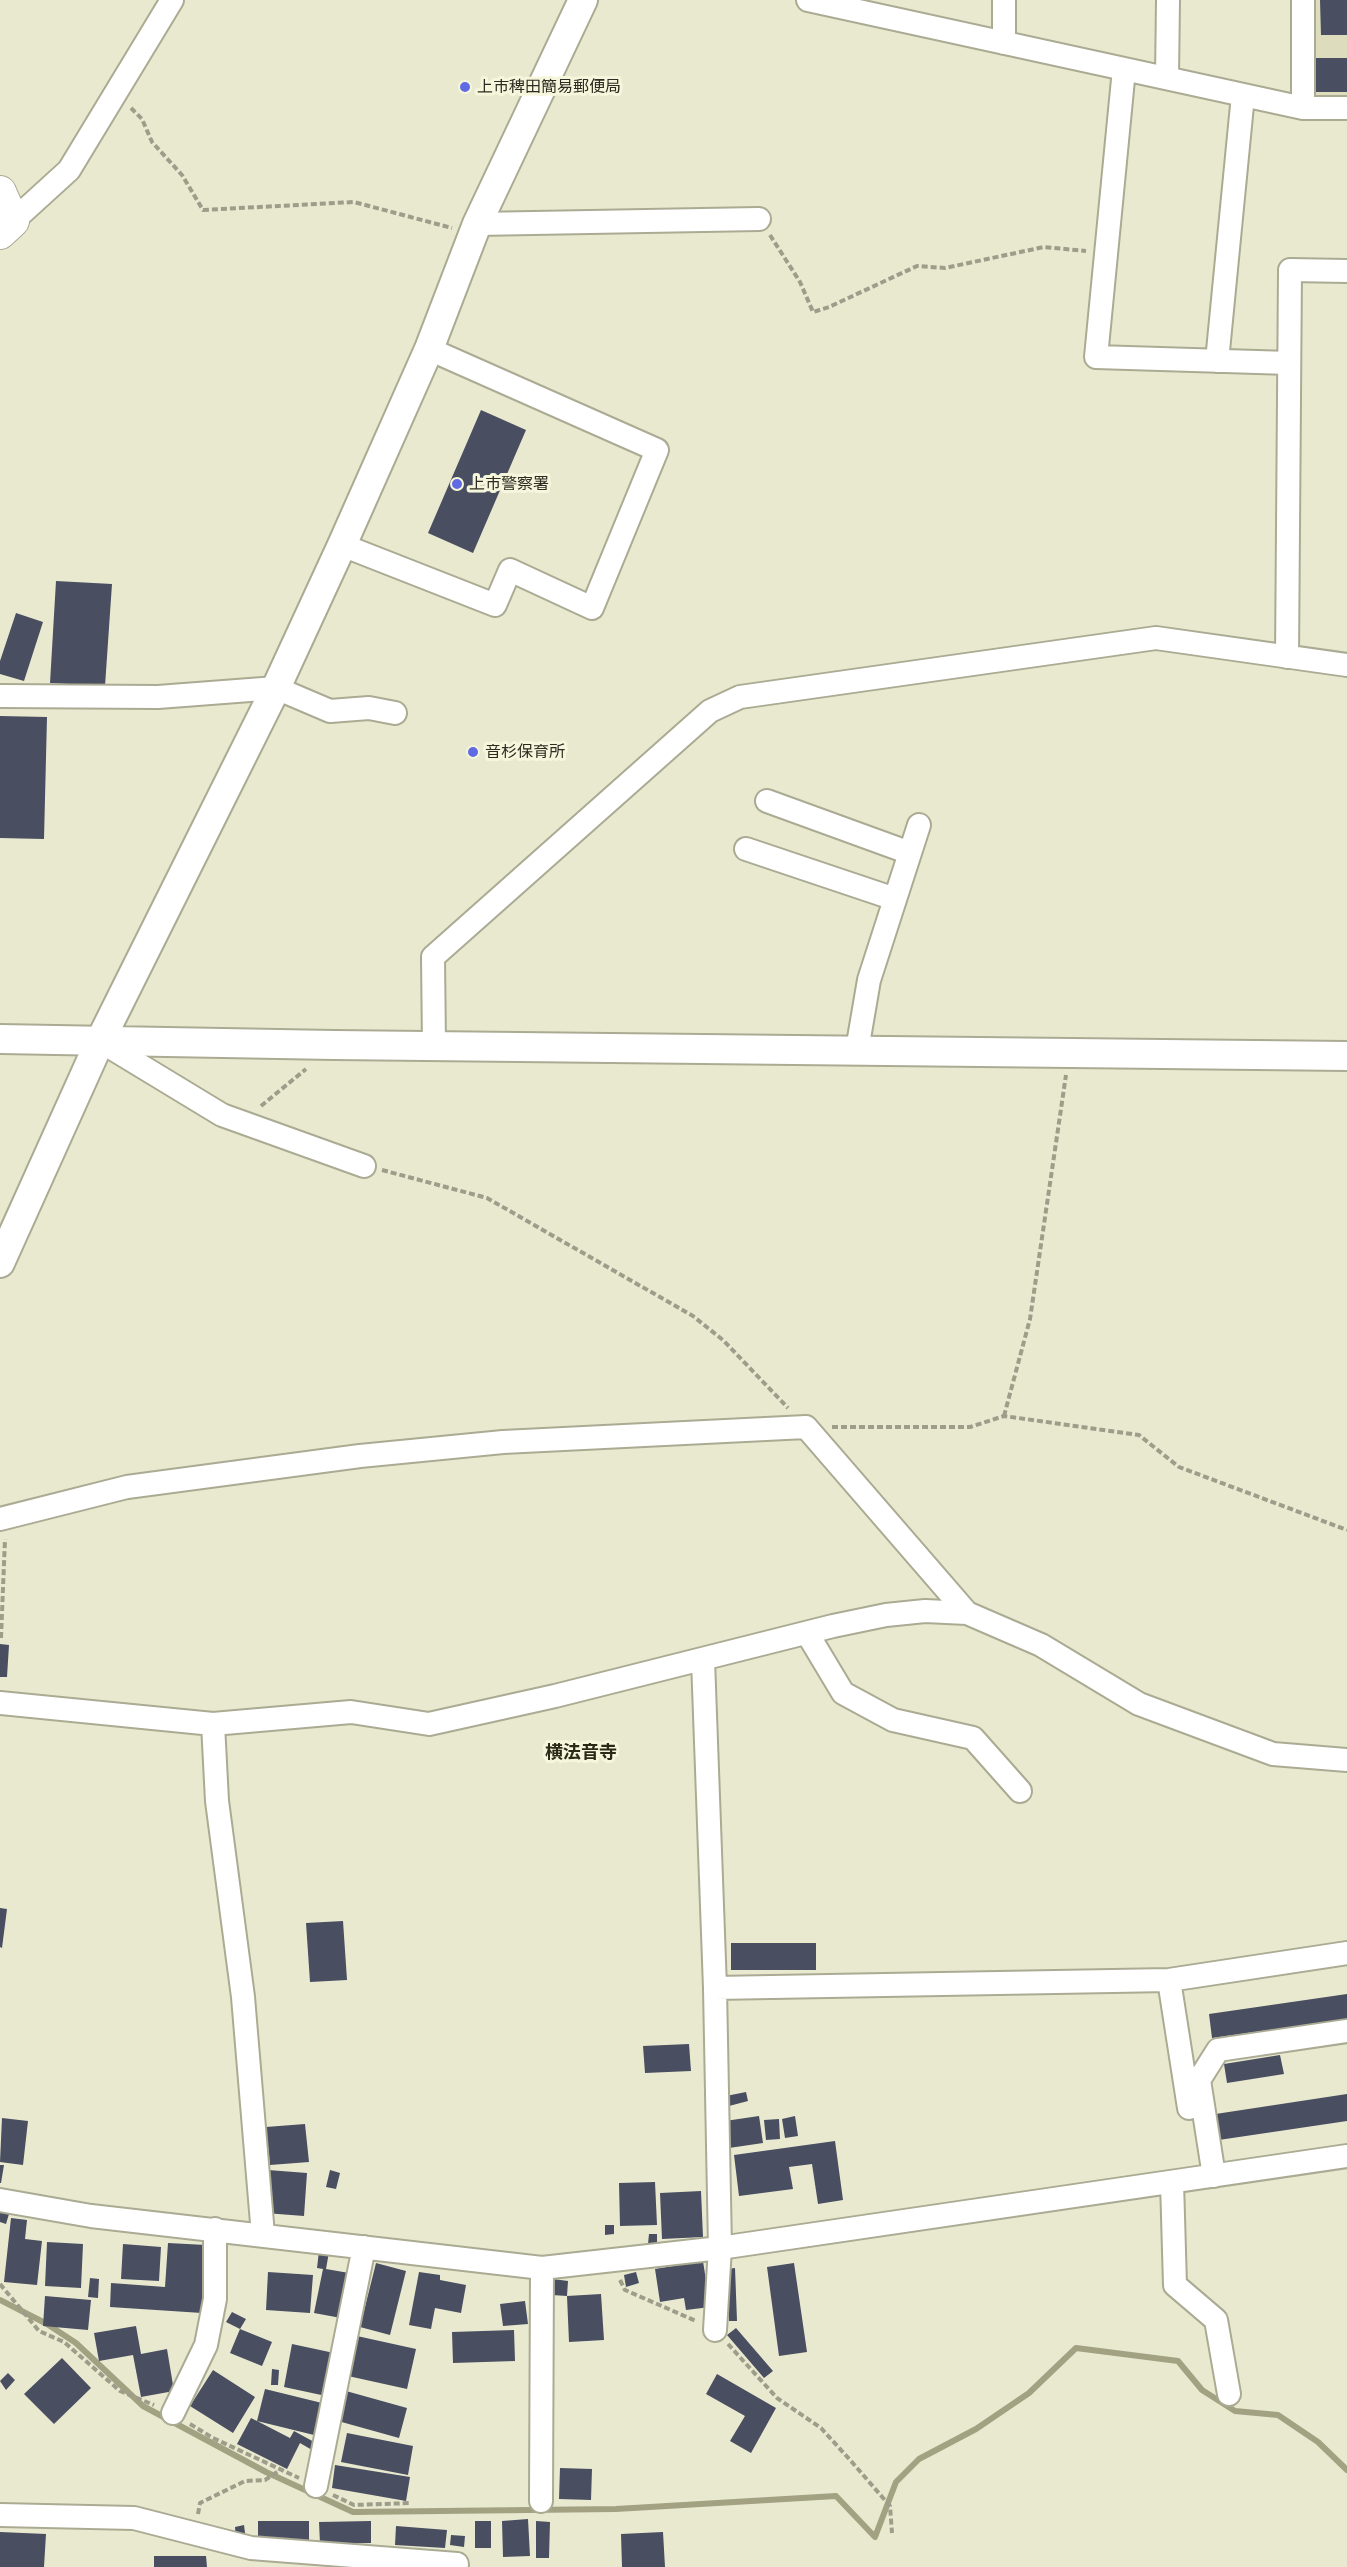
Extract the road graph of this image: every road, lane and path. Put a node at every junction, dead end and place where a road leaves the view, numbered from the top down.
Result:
1 (172, 0) edge
2 (583, 0) edge
3 (808, 0) edge
4 (1004, 0) edge
5 (1168, 0) edge
6 (1304, 0) edge
7 (1004, 43) junction
8 (1124, 69) junction
9 (1167, 78) junction
10 (1243, 95) junction
11 (111, 102) junction
12 (1303, 108) junction
13 (1347, 108) edge
14 (0, 192) edge
15 (759, 219) joint
16 (7, 227) edge
17 (475, 229) junction
18 (1106, 252) junction
19 (1347, 271) edge
20 (429, 349) junction
21 (1217, 361) junction
22 (1289, 363) junction
23 (342, 545) junction
24 (1287, 657) junction
25 (1347, 665) edge
26 (276, 688) junction
27 (0, 696) edge
28 (394, 713) dead end
29 (767, 801) dead end
30 (919, 825) dead end
31 (746, 849) dead end
32 (910, 853) junction
33 (895, 899) junction
34 (0, 1039) edge
35 (100, 1041) junction
36 (334, 1045) junction
37 (434, 1046) junction
38 (857, 1050) junction
39 (1070, 1053) junction
40 (1347, 1056) edge
41 (242, 1122) junction
42 (364, 1166) joint
43 (0, 1263) edge
44 (1004, 1416) junction
45 (806, 1427) junction
46 (3, 1518) edge
47 (1347, 1530) edge
48 (967, 1613) junction
49 (807, 1633) junction
50 (1, 1638) edge
51 (703, 1660) junction
52 (0, 1703) edge
53 (213, 1724) junction
54 (1347, 1760) edge
55 (1020, 1791) dead end
56 (1347, 1953) edge
57 (1169, 1980) junction
58 (715, 1988) junction
59 (1347, 2031) edge
60 (1347, 2156) edge
61 (1207, 2177) junction
62 (1172, 2182) junction
63 (0, 2200) edge
64 (215, 2229) junction
65 (263, 2235) junction
66 (364, 2247) junction
67 (720, 2248) junction
68 (611, 2260) junction
69 (542, 2268) junction
70 (715, 2330) junction
71 (1229, 2394) dead end
72 (173, 2413) dead end
73 (280, 2469) dead end
74 (316, 2486) dead end
75 (541, 2501) dead end
76 (0, 2515) edge
77 (173, 2528) junction
78 (892, 2533) dead end
79 (457, 2564) dead end

1 - 11 street
2 - 17 street
3 - 7 street
4 - 7 street
5 - 9 street
6 - 12 street
7 - 8 street
8 - 9 street
8 - 18 street
9 - 10 street
10 - 12 street
10 - 21 street
11 - 16 street
11 - 17 path
12 - 13 street
14 - 16 main road
15 - 17 street
15 - 18 path
17 - 20 street
18 - 21 street
19 - 22 street
20 - 23 street
20 - 23 street
21 - 22 street
22 - 24 street
23 - 26 street
24 - 25 street
24 - 37 street
26 - 27 street
26 - 28 street
26 - 35 street
29 - 32 street
30 - 32 street
31 - 33 street
32 - 33 street
33 - 38 street
34 - 35 street
35 - 36 street
35 - 41 street
35 - 43 street
36 - 37 street
36 - 41 path
37 - 38 street
38 - 39 street
39 - 40 street
39 - 44 path
41 - 42 street
42 - 45 path
44 - 45 path
44 - 47 path
45 - 46 street
45 - 48 street
46 - 50 path
48 - 49 street
48 - 54 street
49 - 51 street
49 - 55 street
51 - 53 street
51 - 58 street
52 - 53 street
53 - 65 street
56 - 57 street
57 - 58 street
57 - 61 street
58 - 67 street
59 - 61 street
60 - 61 street
61 - 62 street
62 - 67 street
62 - 71 street
63 - 64 street
64 - 65 street
64 - 72 street
65 - 66 street
66 - 69 street
66 - 74 street
67 - 68 street
67 - 70 street
68 - 69 street
68 - 70 path
69 - 75 street
70 - 78 path
73 - 77 path
76 - 77 street
77 - 79 street

